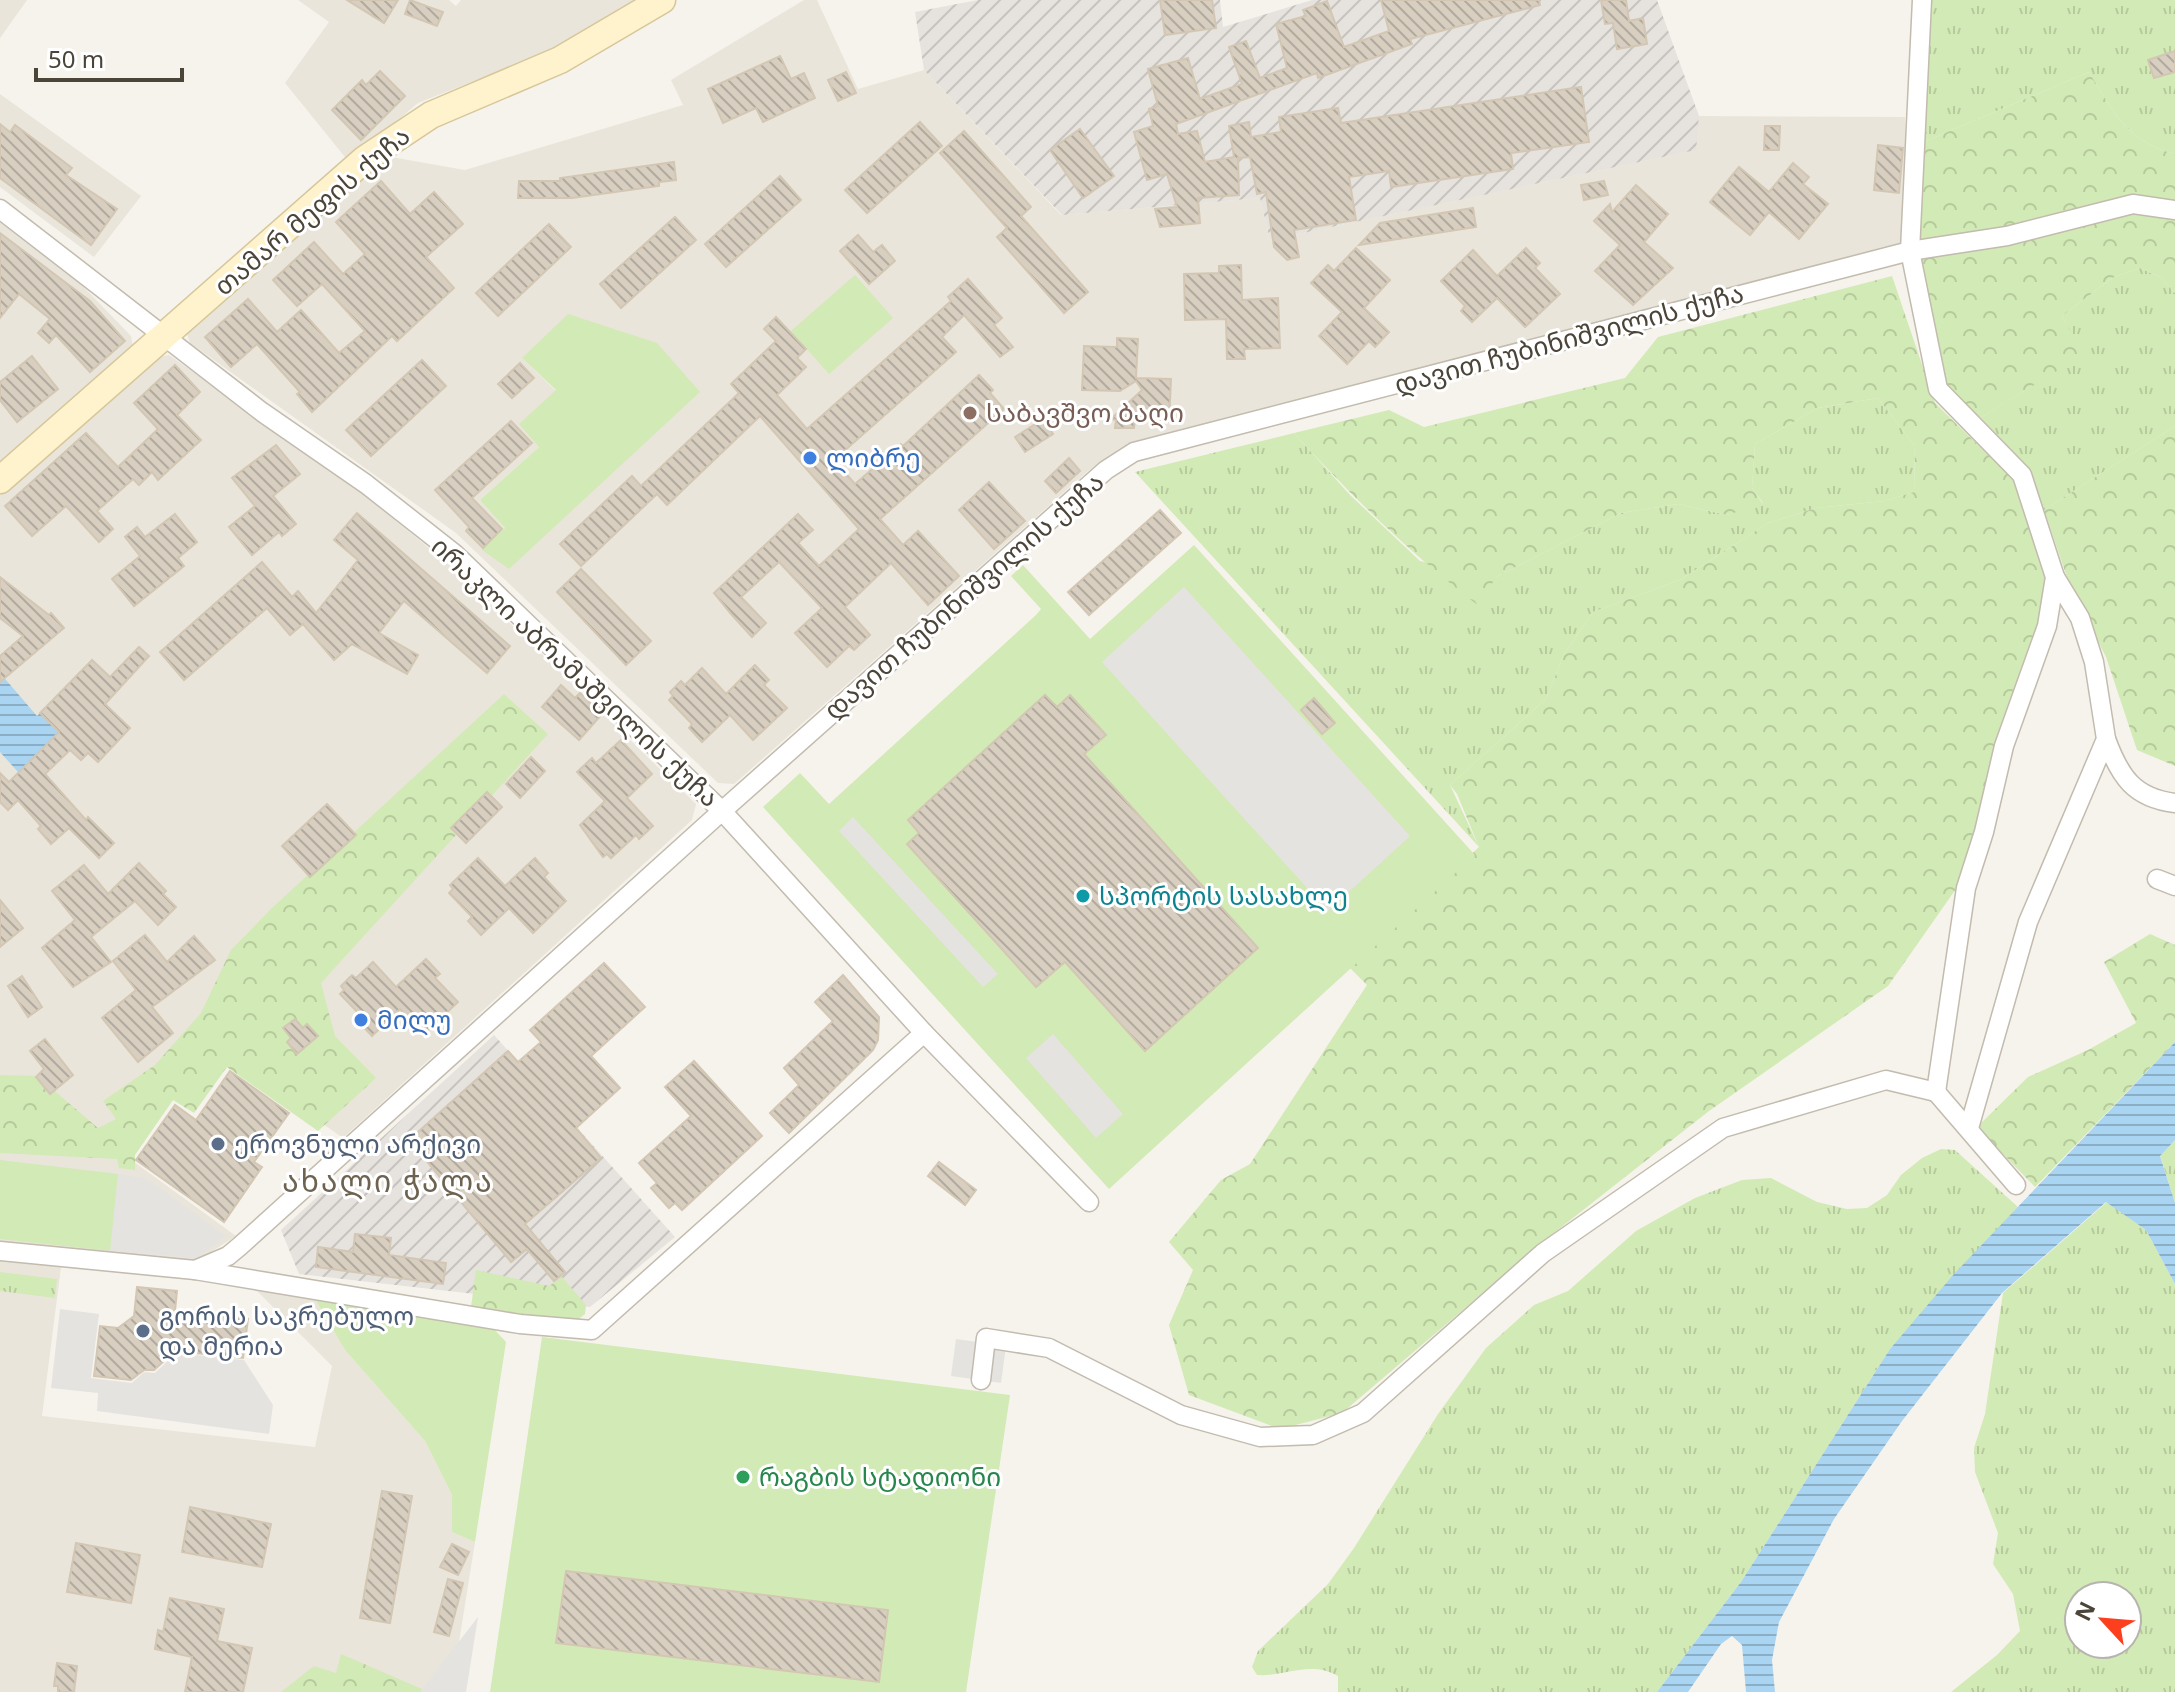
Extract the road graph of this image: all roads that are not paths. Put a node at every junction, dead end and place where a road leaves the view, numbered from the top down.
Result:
1 (662, 0) edge
2 (1922, 0) edge
3 (0, 209) edge
4 (2175, 210) edge
5 (1910, 251) junction
6 (164, 336) junction
7 (0, 480) edge
8 (2055, 577) junction
9 (2106, 739) junction
10 (2175, 803) edge
11 (722, 811) junction
12 (924, 1033) junction
13 (1936, 1092) junction
14 (1969, 1128) junction
15 (2016, 1185) dead end
16 (1089, 1202) dead end
17 (240, 1246) junction
18 (0, 1251) edge
19 (195, 1270) junction
20 (259, 1283) junction
21 (981, 1380) dead end

1 - 6 street, თამარ მეფის ქუჩა
2 - 5 street
3 - 6 street, ირაკლი აბრამაშვილის ქუჩა
4 - 5 street, დავით ჩუბინიშვილის ქუჩა
5 - 8 street
5 - 11 street, დავით ჩუბინიშვილის ქუჩა
6 - 7 street, თამარ მეფის ქუჩა
6 - 11 street, ირაკლი აბრამაშვილის ქუჩა
8 - 9 street
8 - 13 street
9 - 10 street
9 - 14 street
11 - 12 street, ირაკლი აბრამაშვილის ქუჩა
11 - 17 street, დავით ჩუბინიშვილის ქუჩა
12 - 16 street, ირაკლი აბრამაშვილის ქუჩა
12 - 20 street
13 - 14 street
13 - 21 street
14 - 15 street
17 - 19 street, დავით ჩუბინიშვილის ქუჩა
17 - 20 street
18 - 19 street
19 - 20 street

